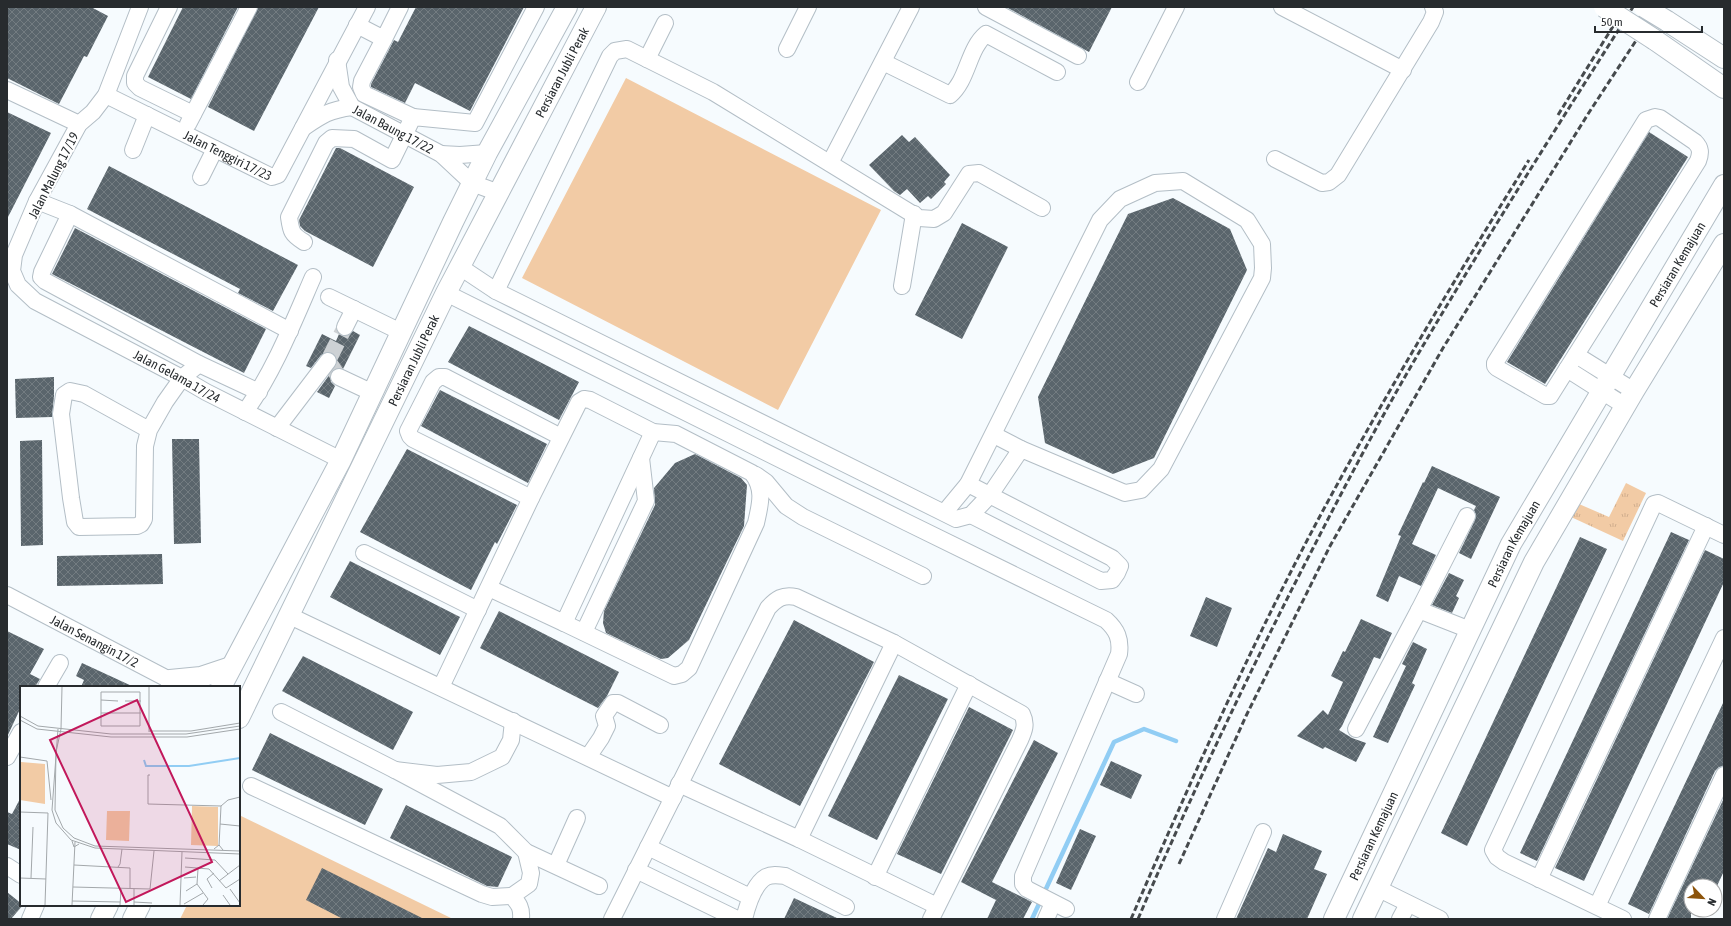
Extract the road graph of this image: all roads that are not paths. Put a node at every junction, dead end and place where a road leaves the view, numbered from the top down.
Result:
1 (169, 7) edge
2 (249, 7) edge
3 (367, 7) edge
4 (400, 7) edge
5 (536, 7) edge
6 (567, 7) edge
7 (596, 7) edge
8 (808, 7) edge
9 (911, 7) edge
10 (986, 7) edge
11 (1176, 7) edge
12 (1282, 7) edge
13 (1433, 7) edge
14 (1604, 7) edge
15 (1644, 7) edge
16 (136, 8) edge
17 (665, 23) dead end
18 (358, 25) junction
19 (384, 39) junction
20 (787, 49) dead end
21 (1078, 56) dead end
22 (1724, 58) edge
23 (647, 59) junction
24 (337, 60) junction
25 (883, 62) junction
26 (1403, 70) junction
27 (1057, 72) dead end
28 (1138, 82) dead end
29 (1724, 88) edge
30 (7, 90) edge
31 (106, 95) junction
32 (352, 107) junction
33 (193, 114) junction
34 (147, 115) junction
35 (413, 117) junction
36 (78, 124) junction
37 (301, 130) junction
38 (184, 132) junction
39 (405, 135) junction
40 (215, 149) junction
41 (134, 150) dead end
42 (487, 153) junction
43 (441, 154) junction
44 (1275, 159) dead end
45 (830, 163) junction
46 (201, 177) dead end
47 (472, 183) junction
48 (1724, 185) edge
49 (499, 193) junction
50 (37, 201) junction
51 (1042, 208) dead end
52 (70, 214) junction
53 (914, 214) junction
54 (304, 242) dead end
55 (1724, 244) edge
56 (460, 268) junction
57 (313, 277) dead end
58 (18, 285) joint
59 (902, 286) dead end
60 (496, 291) junction
61 (446, 293) junction
62 (329, 297) dead end
63 (354, 309) junction
64 (345, 327) tunnel mouth
65 (290, 331) junction
66 (401, 332) junction
67 (1576, 355) junction
68 (328, 361) dead end
69 (200, 364) junction
70 (1567, 369) junction
71 (339, 377) tunnel mouth
72 (182, 378) junction
73 (1606, 383) junction
74 (259, 392) junction
75 (373, 393) junction
76 (1630, 398) junction
77 (245, 412) junction
78 (278, 428) junction
79 (149, 430) junction
80 (653, 432) junction
81 (994, 435) junction
82 (561, 436) junction
83 (1022, 449) junction
84 (641, 458) junction
85 (341, 460) junction
86 (752, 474) junction
87 (968, 484) junction
88 (990, 495) junction
89 (531, 498) junction
90 (944, 513) junction
91 (971, 515) junction
92 (1467, 516) dead end
93 (1706, 526) junction
94 (1724, 535) edge
95 (364, 553) dead end
96 (923, 576) dead end
97 (489, 588) junction
98 (7, 594) edge
99 (478, 610) junction
100 (1420, 610) junction
101 (288, 615) junction
102 (564, 623) junction
103 (1470, 630) junction
104 (584, 632) junction
105 (1724, 638) edge
106 (894, 643) junction
107 (60, 664) dead end
108 (231, 667) junction
109 (1107, 681) junction
110 (969, 684) junction
111 (177, 685) edge
112 (47, 686) edge
113 (221, 686) edge
114 (441, 688) junction
115 (1136, 694) dead end
116 (241, 710) edge
117 (280, 712) dead end
118 (513, 721) junction
119 (660, 724) dead end
120 (1356, 729) dead end
121 (20, 734) edge
122 (7, 757) edge
123 (588, 757) junction
124 (395, 770) junction
125 (1724, 775) edge
126 (252, 786) dead end
127 (676, 791) junction
128 (577, 818) dead end
129 (1263, 832) dead end
130 (799, 839) junction
131 (648, 846) junction
132 (526, 852) junction
133 (556, 865) junction
134 (7, 866) edge
135 (636, 870) junction
136 (20, 874) edge
137 (875, 877) junction
138 (1539, 879) junction
139 (599, 886) dead end
140 (1377, 888) junction
141 (512, 896) junction
142 (750, 897) junction
143 (1408, 904) junction
144 (36, 906) edge
145 (108, 906) edge
146 (140, 906) edge
147 (1597, 906) junction
148 (846, 907) dead end
149 (934, 913) edge
150 (30, 919) edge
151 (101, 919) edge
152 (133, 919) edge
153 (521, 919) edge
154 (612, 919) edge
155 (737, 919) edge
156 (744, 919) edge
157 (1046, 919) edge
158 (1225, 919) edge
159 (1334, 919) edge
160 (1363, 919) edge
161 (1400, 919) edge
162 (1440, 919) edge
163 (1623, 919) edge
164 (1657, 919) edge

1 - 33 street
2 - 33 street
3 - 18 street, Jalan Tenggiri 17/23
4 - 19 street
5 - 35 street
6 - 42 main road, Persiaran Jubli Perak
7 - 49 main road, Persiaran Jubli Perak
8 - 20 street
9 - 25 street
10 - 21 street
11 - 28 street
12 - 26 street
13 - 26 street
14 - 29 main road, bridge
15 - 22 main road, bridge
16 - 31 street, Jalan Malung 17/19
17 - 23 street
18 - 19 street
18 - 24 street, Jalan Tenggiri 17/23
19 - 35 street
23 - 45 street
23 - 60 street
24 - 32 street, Jalan Baung 17/22
24 - 37 street, Jalan Tenggiri 17/23
25 - 27 street
25 - 45 street
26 - 44 street
30 - 36 street
31 - 34 street, Jalan Tenggiri 17/23
31 - 36 street, Jalan Malung 17/19
32 - 37 street
32 - 39 street, Jalan Baung 17/22
33 - 38 street
34 - 38 street, Jalan Tenggiri 17/23
34 - 41 street
35 - 39 street
36 - 50 street, Jalan Malung 17/19
37 - 40 street, Jalan Tenggiri 17/23
38 - 40 street, Jalan Tenggiri 17/23
39 - 43 street, Jalan Baung 17/22
39 - 54 street
40 - 46 street
42 - 43 street
42 - 47 main road, Persiaran Jubli Perak
43 - 47 street, Jalan Baung 17/22
45 - 53 street
47 - 49 street
47 - 66 main road, Persiaran Jubli Perak
48 - 73 main road, Persiaran Kemajuan
49 - 56 main road, Persiaran Jubli Perak
50 - 52 street
50 - 58 street, Jalan Malung 17/19
51 - 53 street
52 - 65 street
52 - 69 street, Jalan Gelama 17/24
53 - 59 street
55 - 76 main road, Persiaran Kemajuan
56 - 60 street
56 - 61 main road, Persiaran Jubli Perak
57 - 65 street
58 - 72 street, Jalan Gelama 17/24
60 - 90 street
61 - 101 main road, Persiaran Jubli Perak
61 - 109 street
62 - 63 street
63 - 64 street
63 - 66 street
65 - 74 street
66 - 75 main road, Persiaran Jubli Perak
67 - 70 street
67 - 70 street
67 - 73 street
68 - 78 street
69 - 72 street
69 - 74 street, Jalan Gelama 17/24
70 - 73 street
71 - 75 street
72 - 77 street, Jalan Gelama 17/24
72 - 79 street
73 - 76 street
73 - 103 main road, Persiaran Kemajuan
74 - 77 street
75 - 85 main road, Persiaran Jubli Perak
76 - 140 main road, Persiaran Kemajuan
77 - 78 street, Jalan Gelama 17/24
78 - 85 street, Jalan Gelama 17/24
79 - 79 street
80 - 82 street
80 - 84 street
80 - 86 street
81 - 83 street
81 - 83 street
81 - 87 street
82 - 89 street
82 - 89 street
83 - 88 street
84 - 102 street
84 - 104 street
85 - 108 main road, Persiaran Jubli Perak
86 - 96 street
86 - 104 street
87 - 88 street
87 - 90 street
88 - 91 street
88 - 91 street
89 - 97 street
90 - 91 street
92 - 100 street
93 - 94 street
93 - 138 street
93 - 138 street
95 - 99 street
97 - 99 street
97 - 102 street
98 - 111 street, Jalan Senangin 17/2
99 - 114 street
100 - 103 street
100 - 120 street
101 - 114 street
101 - 116 main road, Persiaran Jubli Perak
102 - 104 street
103 - 159 main road, Persiaran Kemajuan
105 - 147 street
106 - 110 street
106 - 127 street
106 - 130 street
107 - 112 street
108 - 111 main road
108 - 113 main road, Persiaran Jubli Perak
109 - 115 street
109 - 157 street
110 - 137 street
110 - 149 street
114 - 118 street
117 - 124 street
118 - 123 street
118 - 124 street
119 - 123 street
121 - 122 street
123 - 127 street
124 - 132 street
125 - 164 street
126 - 141 street
127 - 130 street
127 - 131 street
128 - 133 street
129 - 158 street
130 - 137 street
131 - 135 street
131 - 142 street
132 - 133 street
132 - 141 street
133 - 139 street
134 - 136 street
135 - 154 street
135 - 155 street
137 - 149 street
138 - 147 street
140 - 143 street
140 - 160 main road, Persiaran Kemajuan
141 - 153 street
142 - 148 street
142 - 156 street
143 - 161 street
143 - 162 street
144 - 150 street
145 - 151 main road
146 - 152 main road
147 - 163 street

